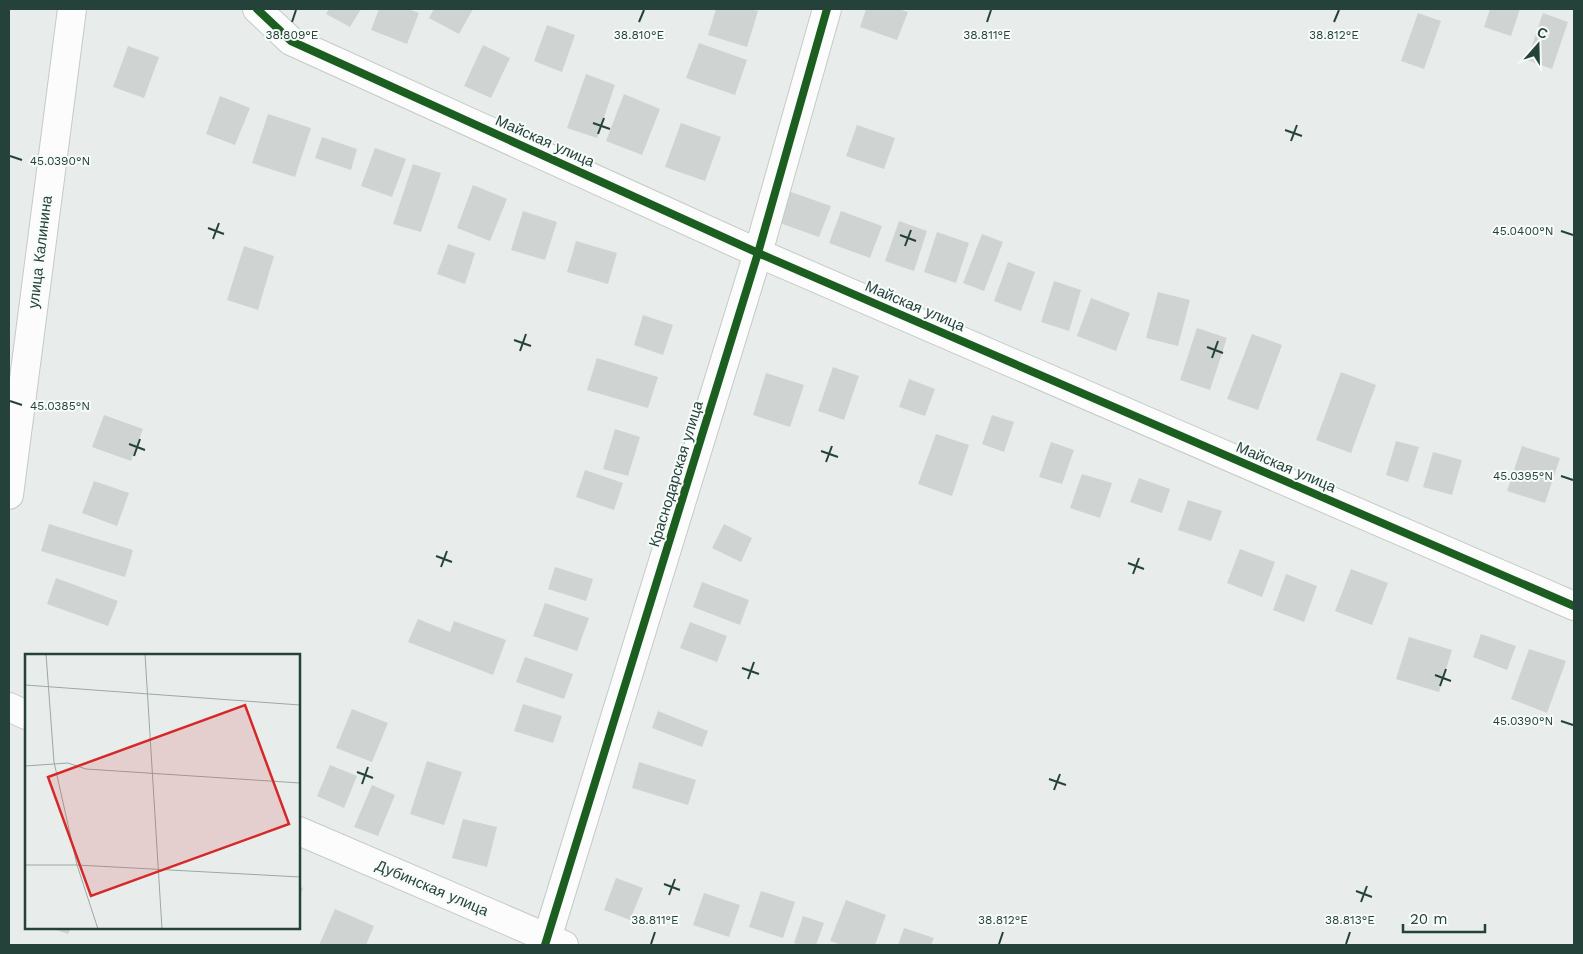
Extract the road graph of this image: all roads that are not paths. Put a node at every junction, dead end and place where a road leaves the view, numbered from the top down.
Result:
1 (72, 9) edge
2 (256, 9) edge
3 (827, 9) edge
4 (758, 254) junction
5 (9, 495) edge
6 (1574, 606) edge
7 (9, 708) edge
8 (25, 715) edge
9 (300, 831) edge
10 (552, 943) edge

1 - 5 street, улица Калинина
2 - 4 street, Майская улица
3 - 4 street, Краснодарская улица
4 - 6 street, Майская улица
4 - 10 street, Краснодарская улица
7 - 8 street
9 - 10 street, Дубинская улица

